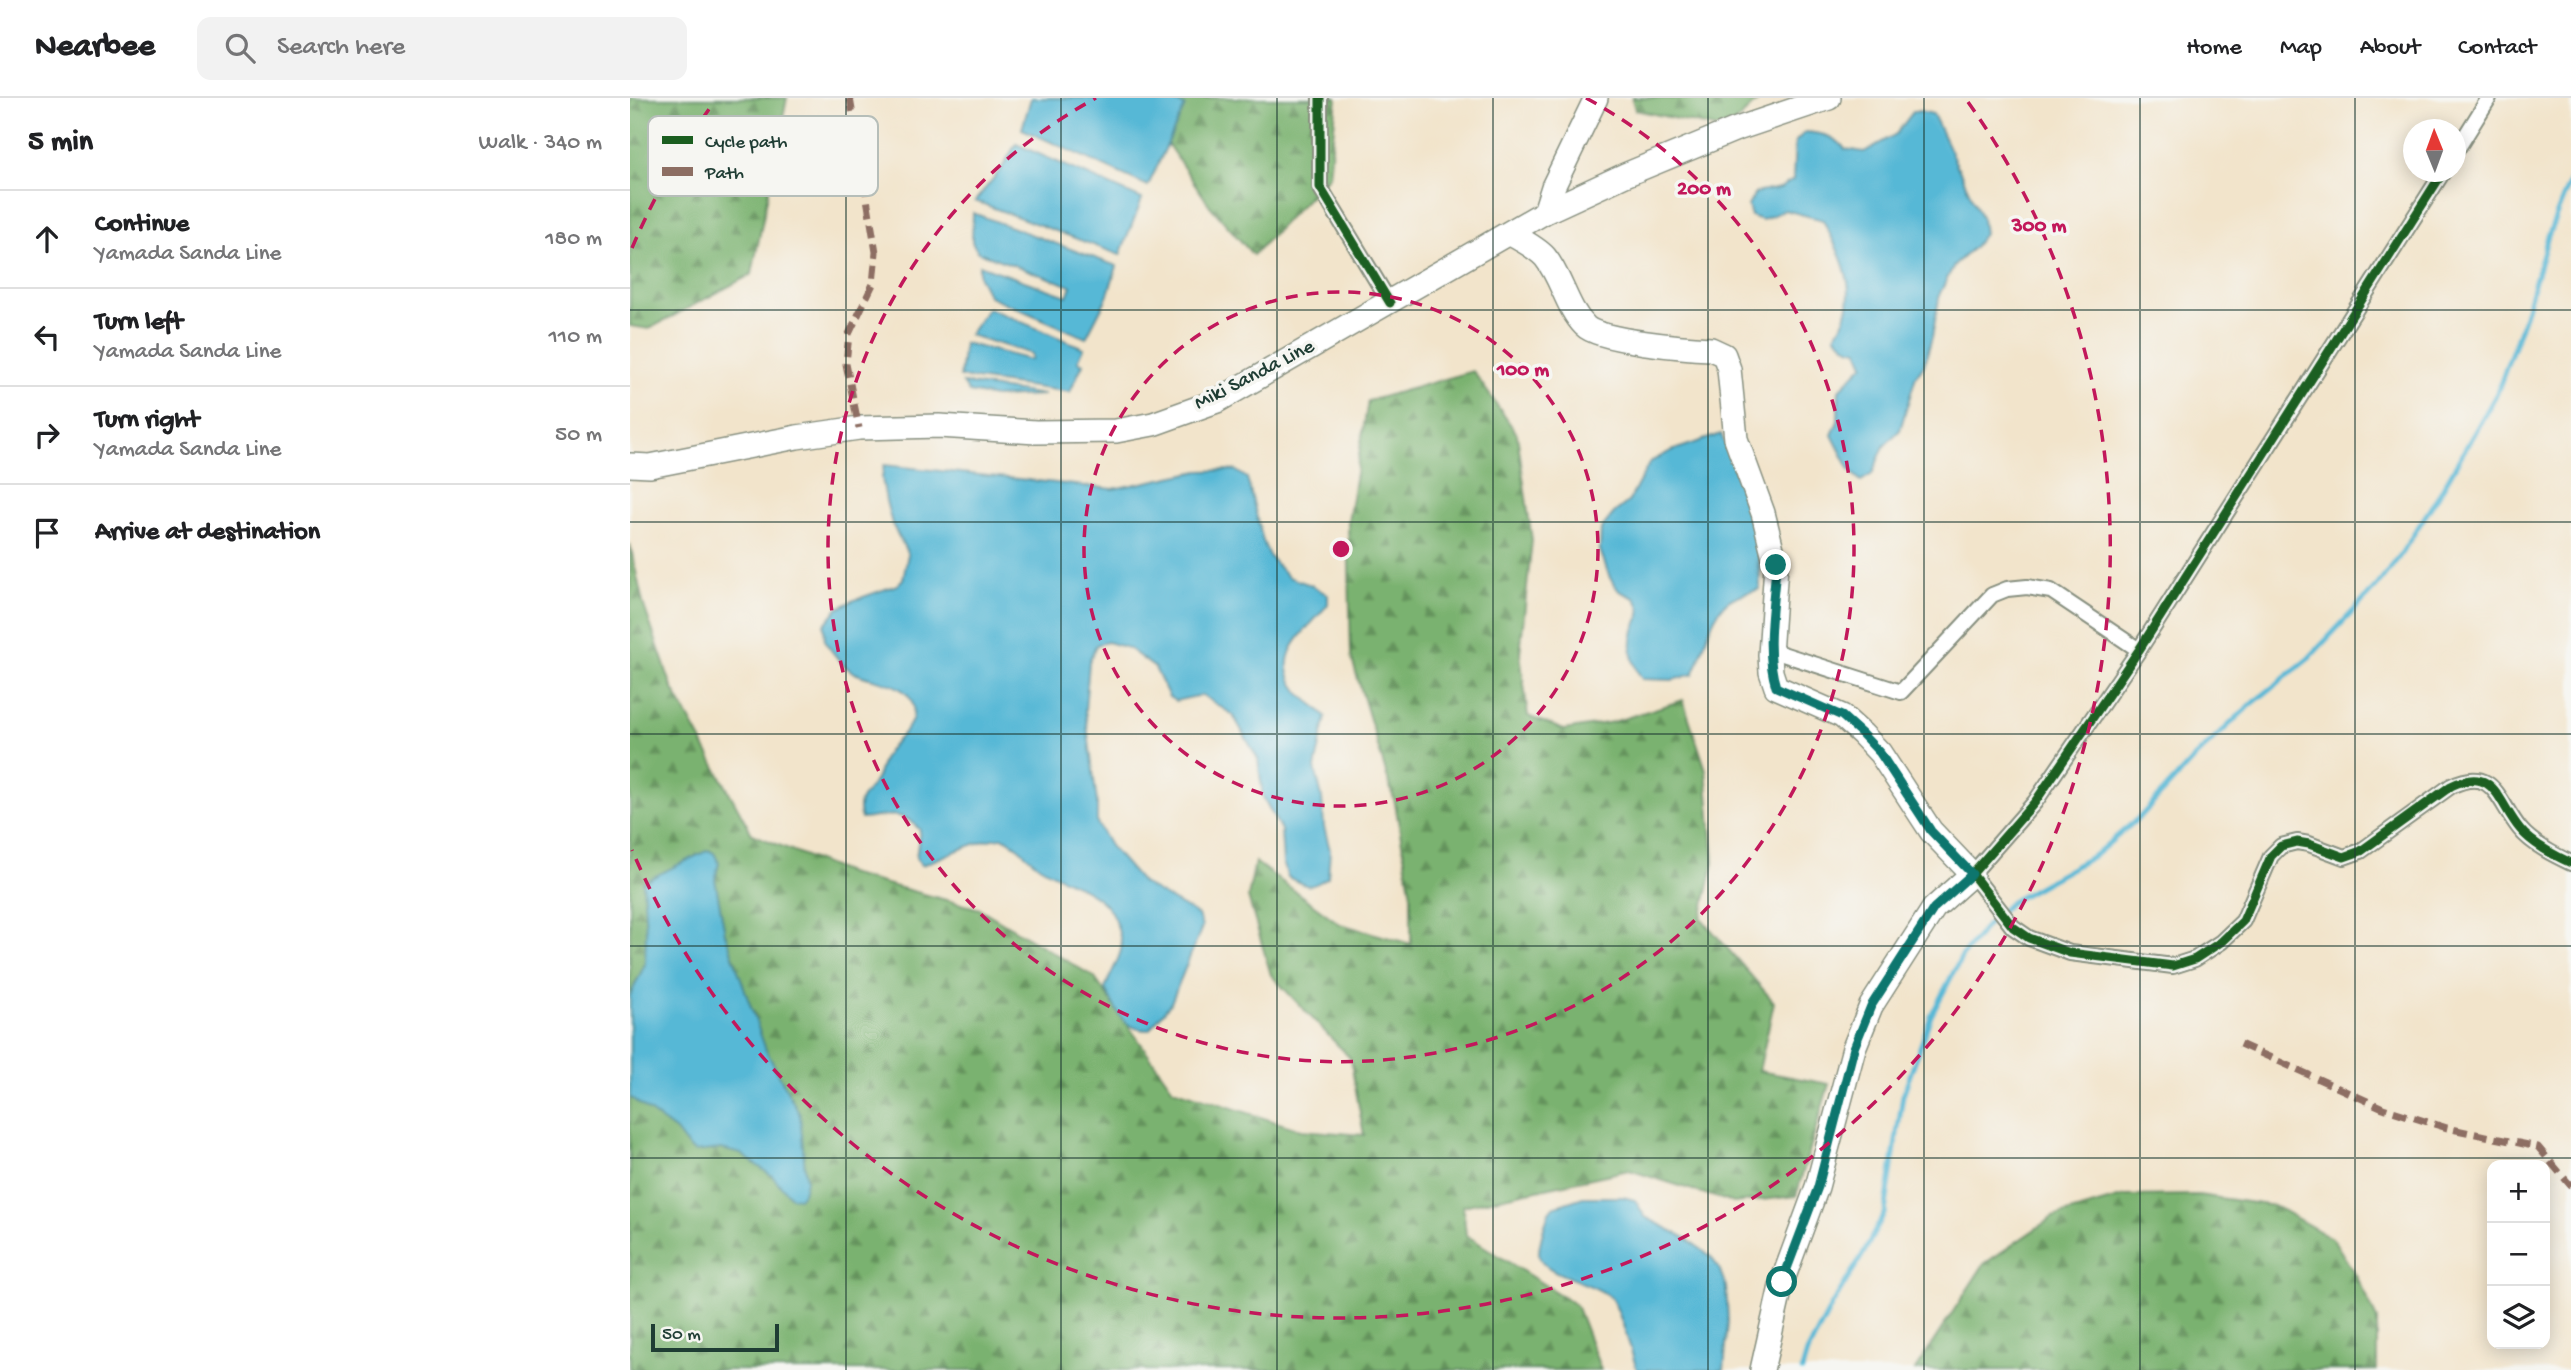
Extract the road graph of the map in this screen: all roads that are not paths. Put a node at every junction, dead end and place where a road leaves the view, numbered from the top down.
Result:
1 (1320, 98) edge
2 (1596, 98) edge
3 (1829, 98) edge
4 (2489, 98) edge
5 (2466, 134) edge
6 (2437, 182) edge
7 (1545, 212) junction
8 (1509, 233) junction
9 (1390, 303) junction
10 (630, 465) edge
11 (1770, 650) junction
12 (2139, 650) junction
13 (2571, 863) edge
14 (1972, 874) junction
15 (1762, 1370) edge

1 - 9 street
2 - 7 main road
3 - 7 main road, Miki Sanda Line
4 - 5 street
6 - 12 street
7 - 8 main road, Miki Sanda Line
8 - 9 main road, Miki Sanda Line
8 - 11 main road
9 - 10 main road, Miki Sanda Line
11 - 12 street
11 - 14 main road
12 - 14 street
13 - 14 street
14 - 15 main road

